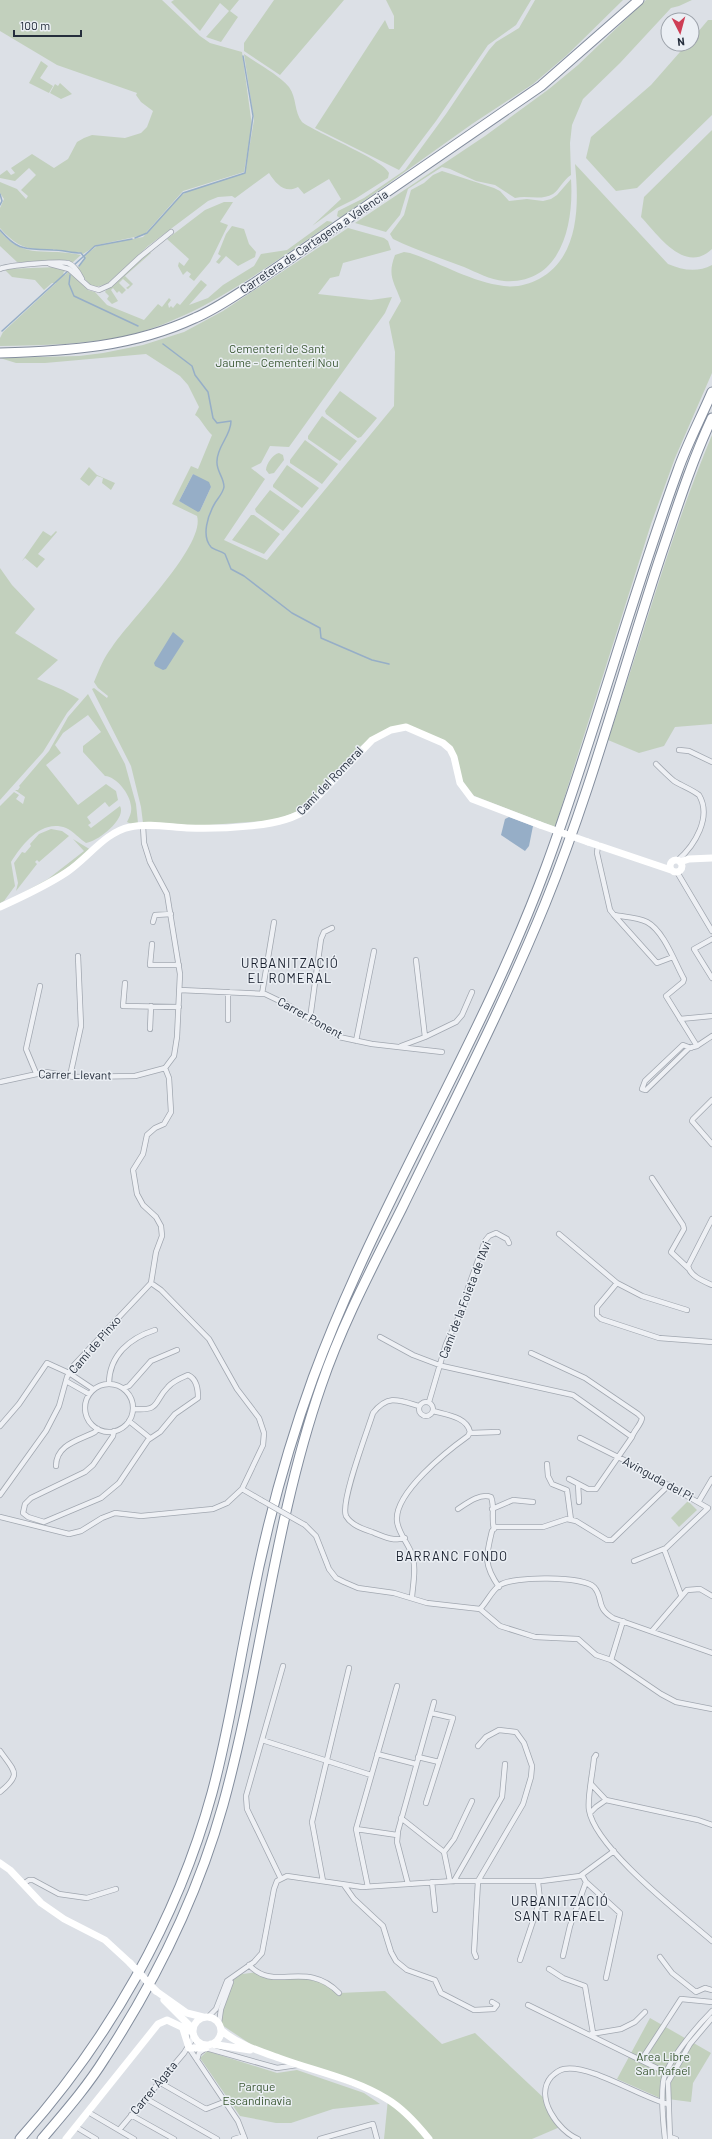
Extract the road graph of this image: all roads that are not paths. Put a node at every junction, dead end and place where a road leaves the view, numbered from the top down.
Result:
1 (631, 0) edge
2 (639, 0) edge
3 (591, 44) junction
4 (171, 232) dead end
5 (0, 269) edge
6 (0, 352) edge
7 (712, 392) edge
8 (712, 418) edge
9 (679, 750) dead end
10 (712, 762) edge
11 (656, 764) dead end
12 (143, 826) junction
13 (598, 845) junction
14 (712, 858) edge
15 (675, 865) junction
16 (0, 908) edge
17 (171, 914) junction
18 (615, 917) junction
19 (626, 917) junction
20 (153, 922) dead end
21 (274, 922) dead end
22 (622, 926) junction
23 (332, 928) dead end
24 (712, 931) edge
25 (712, 939) edge
26 (152, 944) dead end
27 (374, 951) dead end
28 (78, 956) dead end
29 (673, 957) junction
30 (416, 960) dead end
31 (179, 965) junction
32 (712, 978) edge
33 (125, 982) dead end
34 (40, 986) dead end
35 (180, 990) junction
36 (228, 992) junction
37 (472, 992) dead end
38 (262, 994) junction
39 (152, 1006) junction
40 (179, 1007) junction
41 (712, 1016) edge
42 (310, 1019) junction
43 (680, 1019) junction
44 (228, 1020) dead end
45 (150, 1029) dead end
46 (712, 1036) edge
47 (425, 1037) junction
48 (356, 1040) junction
49 (697, 1046) junction
50 (399, 1047) junction
51 (690, 1048) junction
52 (442, 1052) dead end
53 (165, 1068) junction
54 (36, 1073) junction
55 (70, 1076) junction
56 (0, 1082) edge
57 (712, 1100) edge
58 (712, 1144) edge
59 (652, 1178) dead end
60 (712, 1219) edge
61 (559, 1234) dead end
62 (509, 1243) dead end
63 (688, 1268) junction
64 (151, 1283) junction
65 (617, 1283) junction
66 (712, 1285) edge
67 (687, 1310) dead end
68 (155, 1330) dead end
69 (380, 1337) dead end
70 (712, 1342) edge
71 (177, 1350) dead end
72 (531, 1353) dead end
73 (440, 1365) junction
74 (69, 1373) junction
75 (66, 1381) junction
76 (108, 1384) junction
77 (124, 1388) junction
78 (93, 1389) junction
79 (89, 1394) junction
80 (429, 1402) junction
81 (419, 1406) junction
82 (134, 1409) junction
83 (433, 1411) junction
84 (129, 1421) junction
85 (0, 1426) edge
86 (98, 1429) junction
87 (114, 1431) junction
88 (498, 1432) dead end
89 (470, 1433) junction
90 (632, 1437) junction
91 (150, 1438) junction
92 (580, 1438) dead end
93 (618, 1457) junction
94 (547, 1464) dead end
95 (56, 1466) dead end
96 (569, 1479) dead end
97 (712, 1479) edge
98 (578, 1484) junction
99 (669, 1485) junction
100 (242, 1489) junction
101 (0, 1495) edge
102 (533, 1502) dead end
103 (579, 1502) dead end
104 (699, 1502) junction
105 (492, 1508) junction
106 (710, 1508) edge
107 (458, 1509) dead end
108 (0, 1517) edge
109 (569, 1520) junction
110 (494, 1529) junction
111 (405, 1538) junction
112 (664, 1549) junction
113 (634, 1561) dead end
114 (499, 1587) junction
115 (681, 1595) junction
116 (712, 1596) edge
117 (412, 1597) junction
118 (480, 1609) junction
119 (623, 1621) junction
120 (652, 1631) junction
121 (712, 1653) edge
122 (611, 1660) junction
123 (283, 1666) dead end
124 (349, 1668) dead end
125 (397, 1686) dead end
126 (434, 1702) dead end
127 (712, 1709) edge
128 (431, 1713) junction
129 (262, 1740) junction
130 (478, 1746) dead end
131 (0, 1751) edge
132 (377, 1754) junction
133 (596, 1755) dead end
134 (418, 1757) junction
135 (326, 1761) junction
136 (439, 1762) junction
137 (416, 1764) junction
138 (504, 1764) dead end
139 (371, 1775) junction
140 (592, 1784) junction
141 (0, 1792) edge
142 (606, 1800) junction
143 (472, 1801) dead end
144 (426, 1803) dead end
145 (590, 1814) junction
146 (401, 1818) junction
147 (712, 1826) edge
148 (356, 1829) junction
149 (397, 1835) junction
150 (614, 1851) junction
151 (444, 1852) junction
152 (0, 1863) edge
153 (582, 1875) junction
154 (281, 1879) junction
155 (323, 1881) junction
156 (452, 1881) junction
157 (432, 1882) junction
158 (478, 1882) junction
159 (538, 1882) junction
160 (586, 1882) junction
161 (23, 1884) junction
162 (408, 1884) junction
163 (344, 1886) junction
164 (368, 1887) junction
165 (116, 1889) dead end
166 (435, 1910) dead end
167 (712, 1941) edge
168 (564, 1956) dead end
169 (476, 1957) dead end
170 (660, 1958) dead end
171 (520, 1960) dead end
172 (249, 1965) junction
173 (549, 1969) dead end
174 (234, 1975) junction
175 (606, 1978) dead end
176 (712, 1990) edge
177 (156, 1991) junction
178 (339, 1993) dead end
179 (492, 2002) dead end
180 (712, 2002) edge
181 (528, 2005) dead end
182 (712, 2011) edge
183 (645, 2012) dead end
184 (205, 2017) junction
185 (712, 2018) edge
186 (220, 2027) junction
187 (183, 2029) junction
188 (193, 2030) junction
189 (591, 2034) junction
190 (208, 2046) junction
191 (189, 2047) junction
192 (264, 2053) junction
193 (642, 2059) junction
194 (197, 2060) junction
195 (298, 2065) junction
196 (669, 2074) junction
197 (159, 2082) junction
198 (145, 2098) junction
199 (224, 2102) junction
200 (665, 2103) junction
201 (88, 2112) junction
202 (131, 2115) junction
203 (76, 2127) junction
204 (119, 2130) junction
205 (245, 2138) edge
206 (668, 2138) edge
207 (20, 2139) edge
208 (42, 2139) edge
209 (66, 2139) edge
210 (96, 2139) edge
211 (134, 2139) edge
212 (174, 2139) edge
213 (217, 2139) edge
214 (234, 2139) edge
215 (320, 2139) edge
216 (377, 2139) edge
217 (429, 2139) edge
218 (578, 2139) edge
219 (676, 2139) edge

1 - 3 highway, Carretera de Cartagena a Valencia
2 - 3 highway, Carretera de Cartagena a Valencia
3 - 6 highway, Carretera de Cartagena a Valencia
4 - 5 street
7 - 207 highway
8 - 208 highway
9 - 10 street
11 - 15 street
12 - 13 street, Camí del Romeral, bridge
12 - 16 street, Camí del Romeral
12 - 17 street
13 - 15 street, Camí del Romeral
13 - 18 street
14 - 15 street
15 - 24 street
17 - 20 street
17 - 31 street
18 - 19 street
18 - 22 street
19 - 22 street
19 - 29 street
21 - 38 street
22 - 29 street
23 - 42 street
25 - 32 street
26 - 31 street
27 - 48 street
28 - 55 street
29 - 43 street
30 - 47 street
31 - 35 street
33 - 39 street
34 - 54 street
35 - 36 street, Carrer Ponent
35 - 40 street
36 - 38 street, Carrer Ponent
36 - 44 street
37 - 47 street
38 - 42 street, Carrer Ponent
39 - 40 street
39 - 45 street
40 - 53 street
41 - 43 street
42 - 48 street, Carrer Ponent
43 - 49 street
46 - 49 street
47 - 50 street
48 - 50 street, Carrer Ponent
49 - 51 street
50 - 52 street, Carrer Ponent
51 - 51 street
53 - 55 street, Carrer Llevant
53 - 64 street
54 - 55 street, Carrer Llevant
54 - 56 street, Carrer Llevant
57 - 58 street
59 - 63 street
60 - 63 street
61 - 65 street
62 - 73 street, Camí de la Foieta de l'Avi
63 - 66 street
64 - 74 street, Camí de Pinxo
64 - 100 street
65 - 67 street
65 - 70 street
68 - 76 street
69 - 73 street
71 - 77 street
72 - 90 street
73 - 80 street
73 - 90 street, Avinguda del Pi
74 - 75 street, Camí de Pinxo
74 - 78 street
74 - 85 street
75 - 79 street
75 - 101 street, Camí de Pinxo
76 - 77 street
76 - 78 street
77 - 82 street
78 - 79 street
79 - 86 street
80 - 81 street
80 - 83 street
81 - 83 street
81 - 111 street
82 - 84 street
82 - 91 street
83 - 89 street
84 - 87 street
84 - 91 street
86 - 87 street
86 - 95 street
87 - 91 street
88 - 89 street
89 - 111 street
90 - 93 street, Avinguda del Pi
92 - 93 street, Avinguda del Pi
93 - 98 street, Avinguda del Pi
93 - 99 street, Avinguda del Pi
94 - 109 street
96 - 98 street, Avinguda del Pi
97 - 104 street
98 - 103 street
99 - 104 street, Avinguda del Pi
99 - 109 street
100 - 108 street
100 - 117 street, bridge
102 - 105 street
104 - 106 street, Avinguda del Pi
105 - 107 street
105 - 110 street
106 - 112 street
109 - 110 street
110 - 114 street
111 - 117 street
112 - 113 street
112 - 115 street
114 - 118 street
114 - 119 street
115 - 116 street
115 - 120 street
117 - 118 street
118 - 122 street
119 - 120 street
119 - 122 street
120 - 121 street
122 - 127 street
123 - 129 street
124 - 135 street
125 - 132 street
126 - 128 street
128 - 134 street
128 - 136 street
129 - 135 street
129 - 154 street
130 - 158 street
131 - 141 street
132 - 137 street
132 - 139 street
133 - 140 street
134 - 136 street
134 - 137 street
135 - 139 street
135 - 155 street
136 - 144 street
137 - 146 street
138 - 156 street
139 - 148 street
140 - 142 street
140 - 145 street
142 - 145 street
142 - 147 street
143 - 151 street
145 - 150 street
146 - 149 street
146 - 151 street
148 - 149 street
148 - 164 street
149 - 162 street
150 - 153 street
150 - 167 street
151 - 156 street
152 - 161 street
153 - 159 street
153 - 160 street
154 - 155 street
154 - 172 street
155 - 163 street
156 - 157 street
156 - 158 street
157 - 162 street
157 - 166 street
158 - 159 street
158 - 169 street
159 - 171 street
160 - 168 street
160 - 175 street
161 - 165 street
161 - 177 street, bridge
162 - 164 street
163 - 164 street
163 - 179 street
170 - 176 street
172 - 174 street
172 - 178 street
173 - 189 street
174 - 184 street
174 - 186 street
177 - 184 street
177 - 188 street
180 - 193 street
181 - 189 street
182 - 196 street
183 - 189 street
184 - 186 street
184 - 188 street
185 - 196 street
186 - 190 street
186 - 192 street
187 - 188 street
187 - 191 street
187 - 201 street
188 - 190 street
188 - 191 street
189 - 193 street
190 - 191 street
190 - 192 street
190 - 194 street
190 - 195 street
191 - 194 street
191 - 197 street, Carrer Àgata
192 - 195 street
193 - 196 street
194 - 199 street
195 - 217 street
196 - 200 street
197 - 198 street, Carrer Àgata
197 - 199 street
198 - 202 street, Carrer Àgata
198 - 213 street
199 - 205 street
200 - 206 street
200 - 218 street
201 - 203 street
201 - 204 street
202 - 204 street, Carrer Àgata
202 - 212 street
203 - 209 street
203 - 210 street
204 - 211 street
205 - 214 street
206 - 219 street
215 - 216 street

